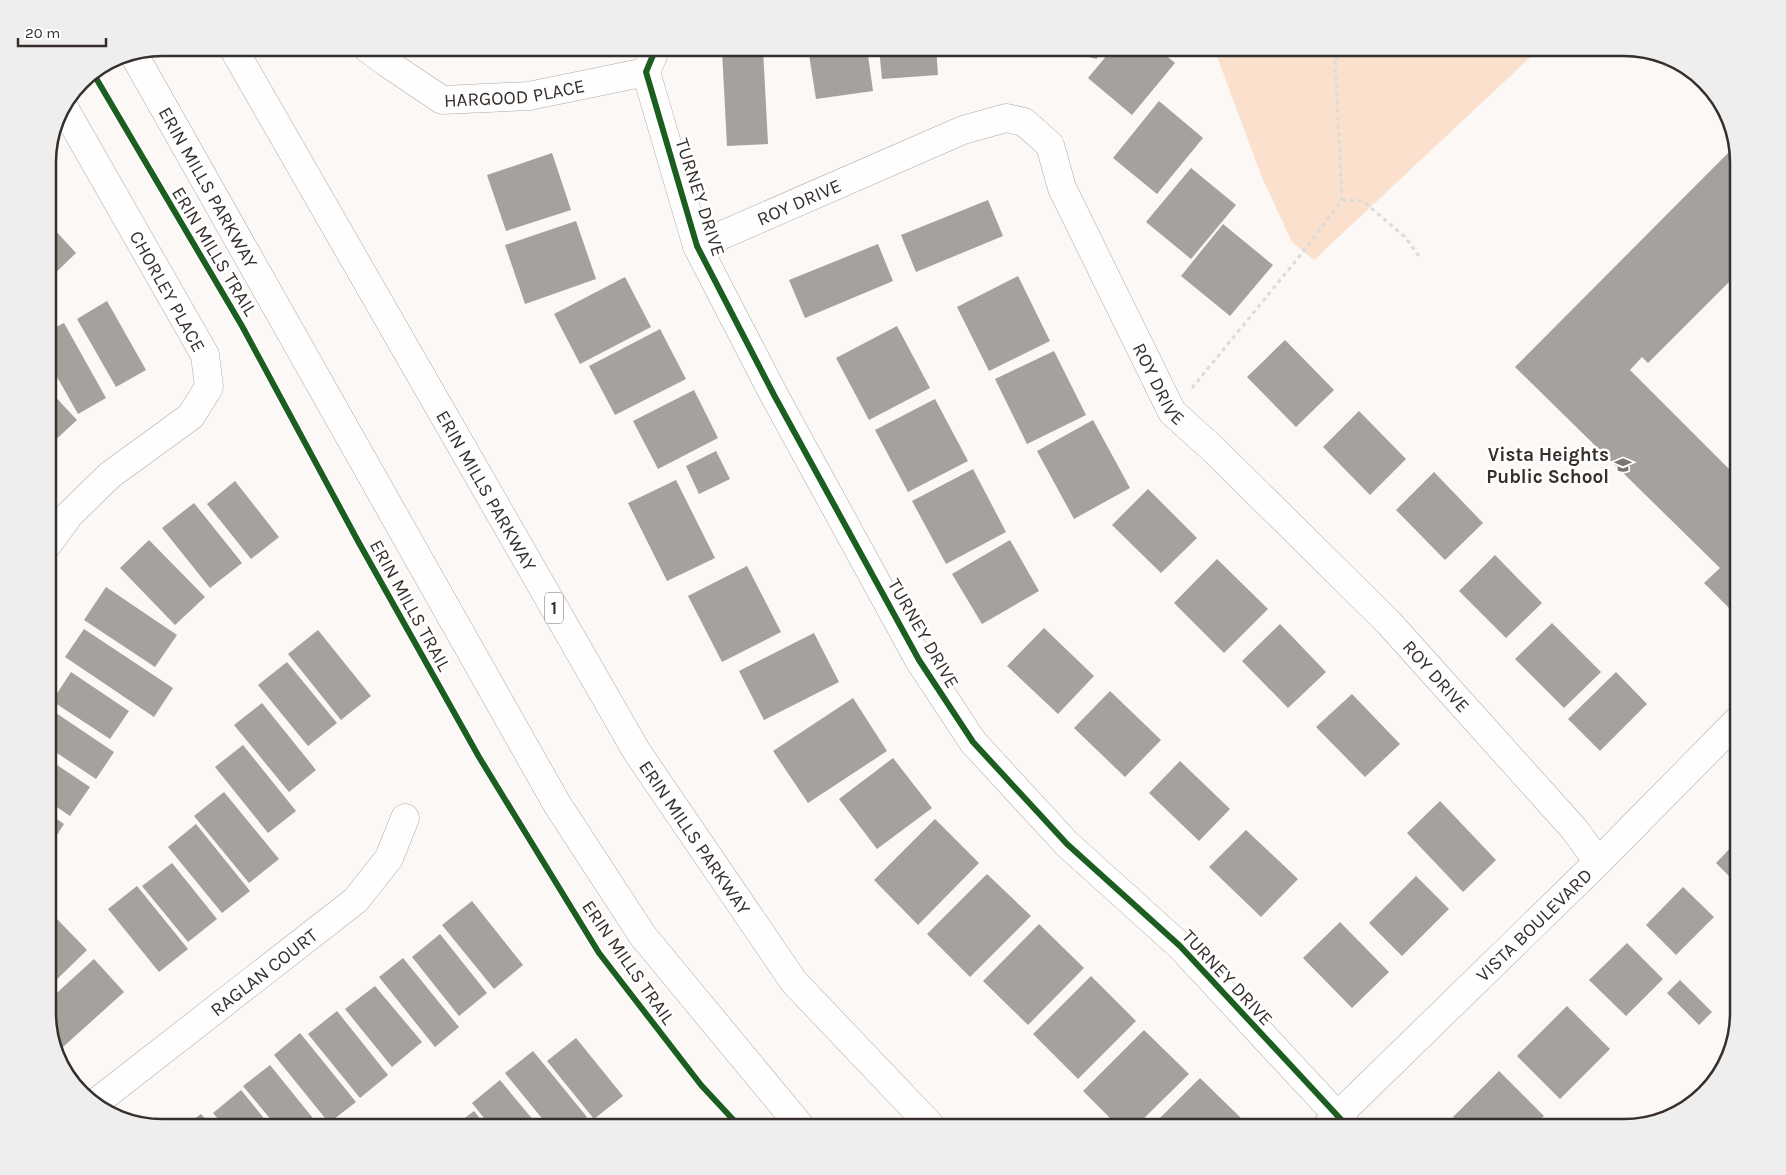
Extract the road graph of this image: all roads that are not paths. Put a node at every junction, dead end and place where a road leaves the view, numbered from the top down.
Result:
1 (238, 56) edge
2 (378, 56) edge
3 (138, 59) edge
4 (651, 60) edge
5 (68, 114) edge
6 (697, 246) junction
7 (56, 533) edge
8 (1730, 728) edge
9 (405, 818) dead end
10 (1598, 862) junction
11 (100, 1099) edge
12 (794, 1119) edge
13 (923, 1119) edge
14 (1333, 1119) edge
15 (1342, 1119) edge

1 - 13 street, ERIN MILLS PARKWAY / 1
2 - 4 street, HARGOOD PLACE
3 - 12 street, ERIN MILLS PARKWAY
4 - 6 street, TURNEY DRIVE
5 - 7 street, CHORLEY PLACE
6 - 10 street, ROY DRIVE
6 - 14 street, TURNEY DRIVE
8 - 10 street, VISTA BOULEVARD
9 - 11 street, RAGLAN COURT
10 - 15 street, VISTA BOULEVARD

